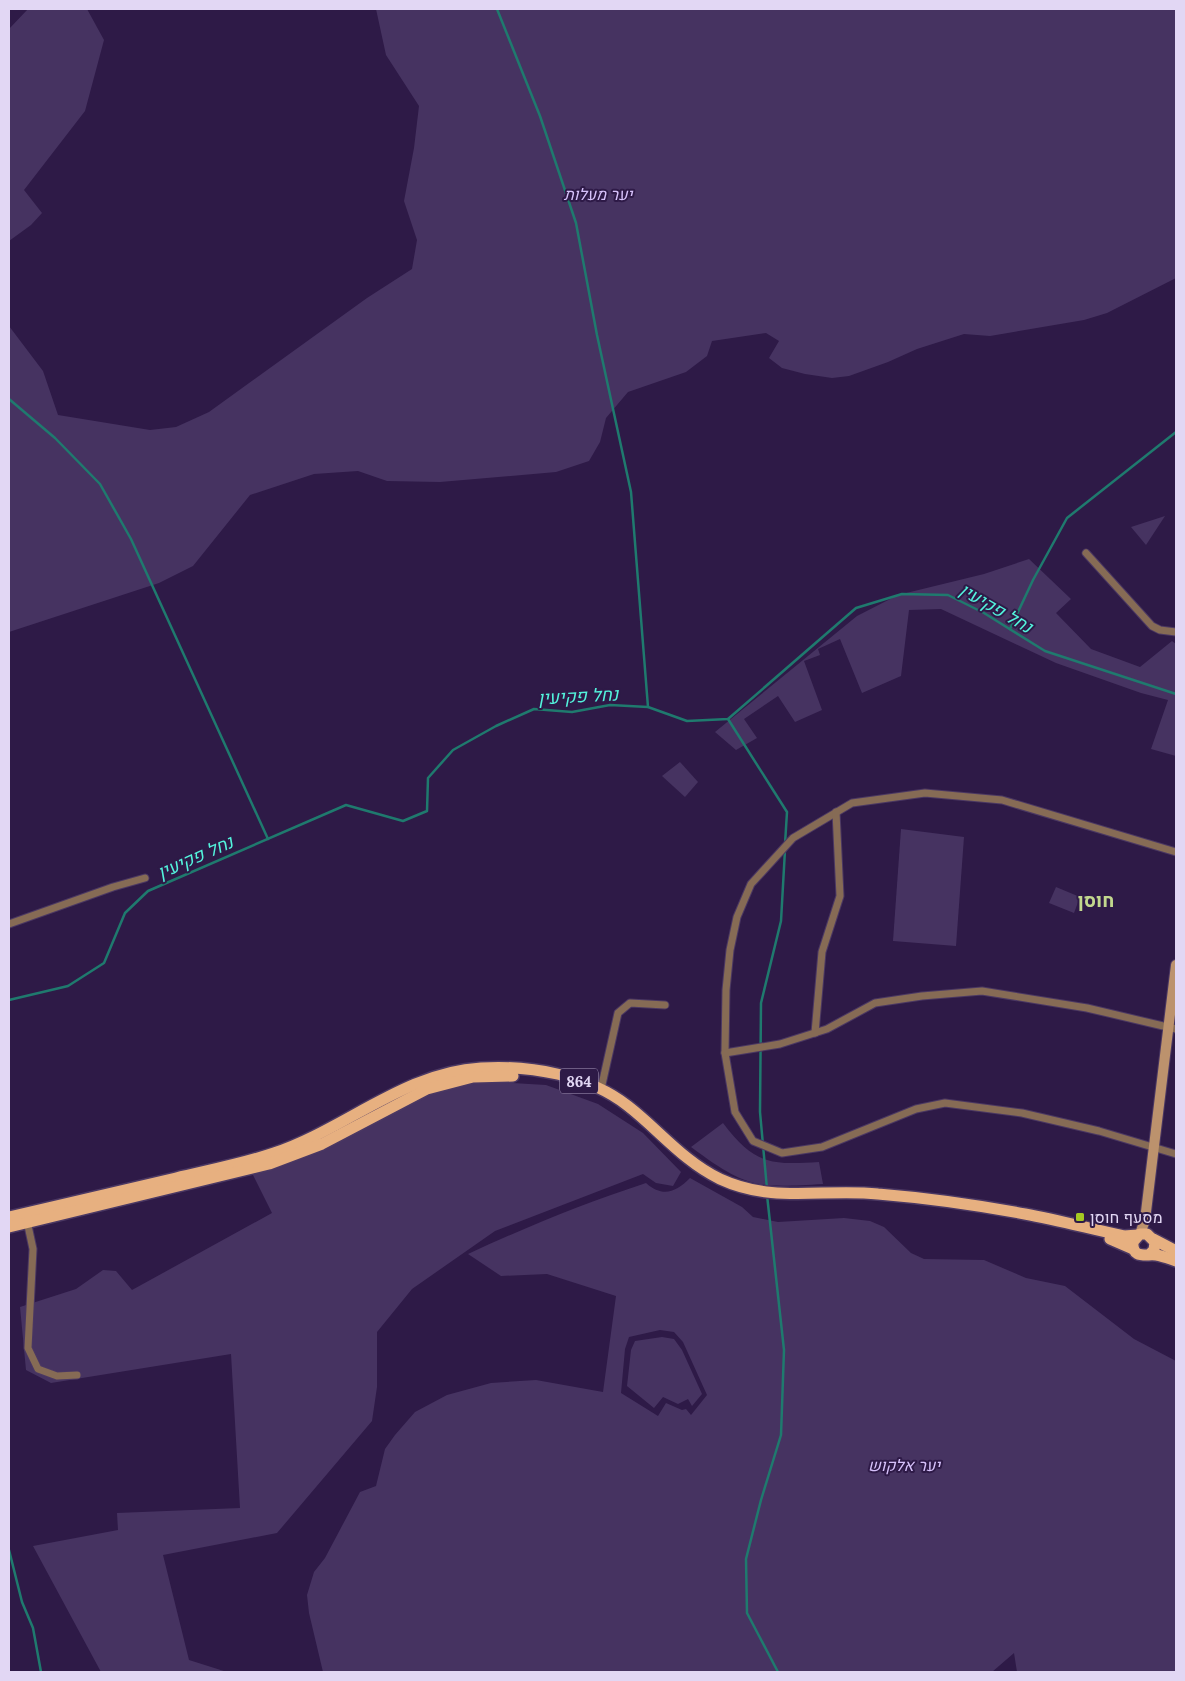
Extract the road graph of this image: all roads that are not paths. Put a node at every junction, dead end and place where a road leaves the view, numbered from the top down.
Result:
1 (1086, 553) dead end
2 (1176, 632) edge
3 (836, 812) junction
4 (1176, 852) edge
5 (146, 878) dead end
6 (9, 924) edge
7 (1176, 965) edge
8 (664, 1005) dead end
9 (1172, 1028) edge
10 (815, 1033) junction
11 (726, 1053) junction
12 (601, 1089) junction
13 (1154, 1148) junction
14 (1176, 1154) edge
15 (10, 1220) edge
16 (28, 1222) junction
17 (1146, 1236) junction
18 (1133, 1249) junction
19 (1176, 1251) edge
20 (1149, 1255) junction
21 (1176, 1261) edge
22 (77, 1376) dead end

1 - 2 street
3 - 4 street
3 - 10 street
3 - 11 street
5 - 6 street
7 - 9 street
8 - 12 street
9 - 10 street
9 - 13 street
10 - 11 street
11 - 13 street
12 - 15 main road, 864
12 - 17 main road, 864
13 - 14 street
13 - 17 street
15 - 16 main road, 864
16 - 18 main road, 864
16 - 22 street
17 - 18 main road
17 - 19 main road, 864
17 - 20 main road
18 - 20 main road
20 - 21 main road

